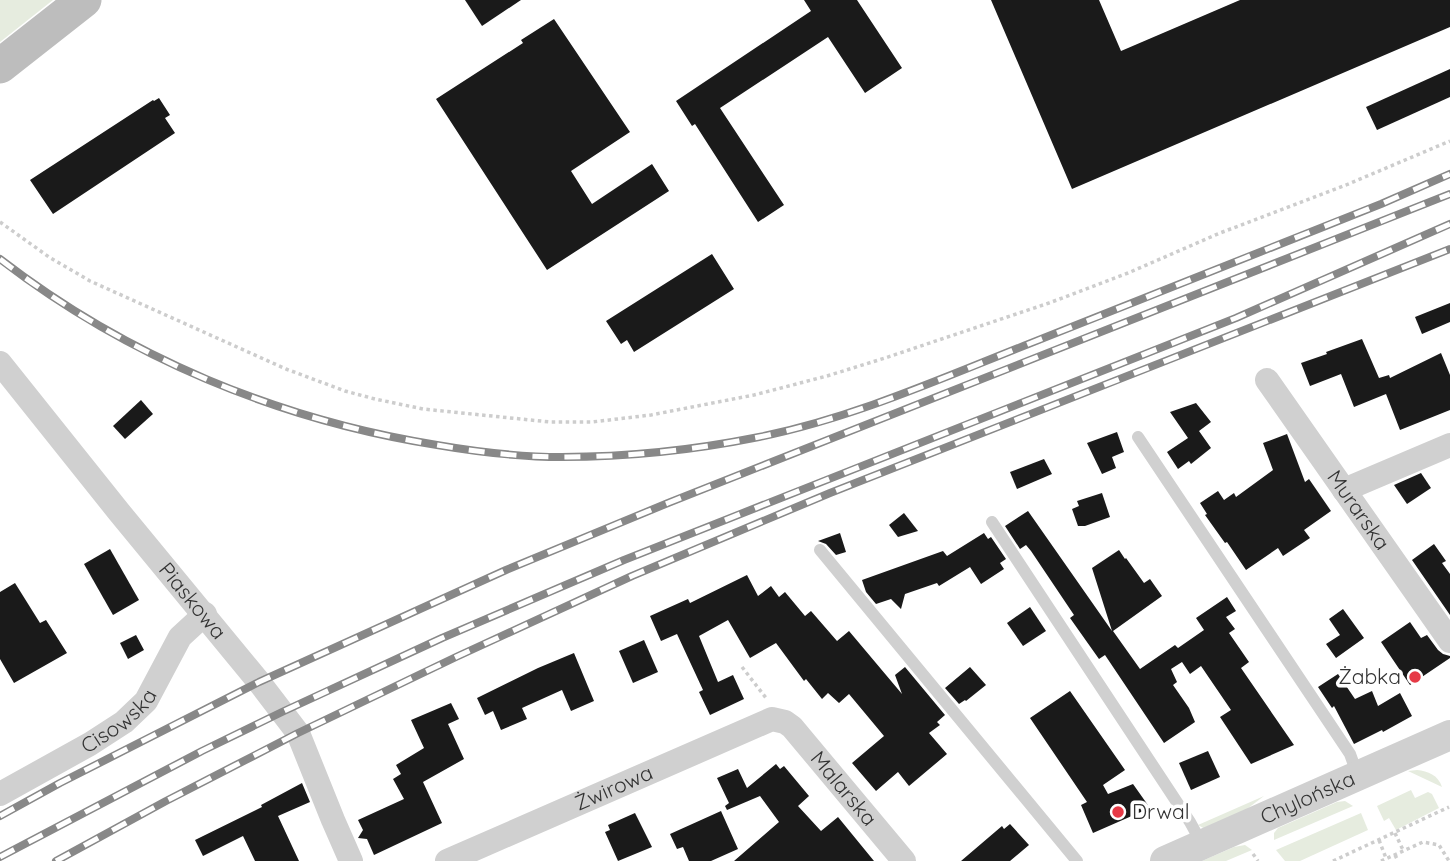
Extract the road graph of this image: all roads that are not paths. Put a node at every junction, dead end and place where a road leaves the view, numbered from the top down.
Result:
1 (84, 0) edge
2 (0, 66) edge
3 (0, 363) edge
4 (1267, 380) dead end
5 (1138, 438) dead end
6 (1450, 445) edge
7 (1344, 490) junction
8 (992, 522) dead end
9 (820, 550) dead end
10 (205, 614) junction
11 (1450, 641) edge
12 (784, 723) joint
13 (1448, 740) edge
14 (1358, 776) junction
15 (0, 794) edge
16 (1202, 845) junction
17 (351, 861) edge
18 (447, 861) edge
19 (904, 861) edge
20 (1077, 861) edge
21 (1166, 861) edge

1 - 2 main road
3 - 10 street, Piaskowa
4 - 7 street, Murarska
5 - 14 lane
6 - 7 street
7 - 11 street, Murarska
8 - 16 lane
9 - 20 lane
10 - 15 street, Cisowska
10 - 17 street, Piaskowa
12 - 18 street, Żwirowa
12 - 19 street, Malarska
13 - 14 street, Chylońska
14 - 16 street, Chylońska
16 - 21 street, Chylońska

